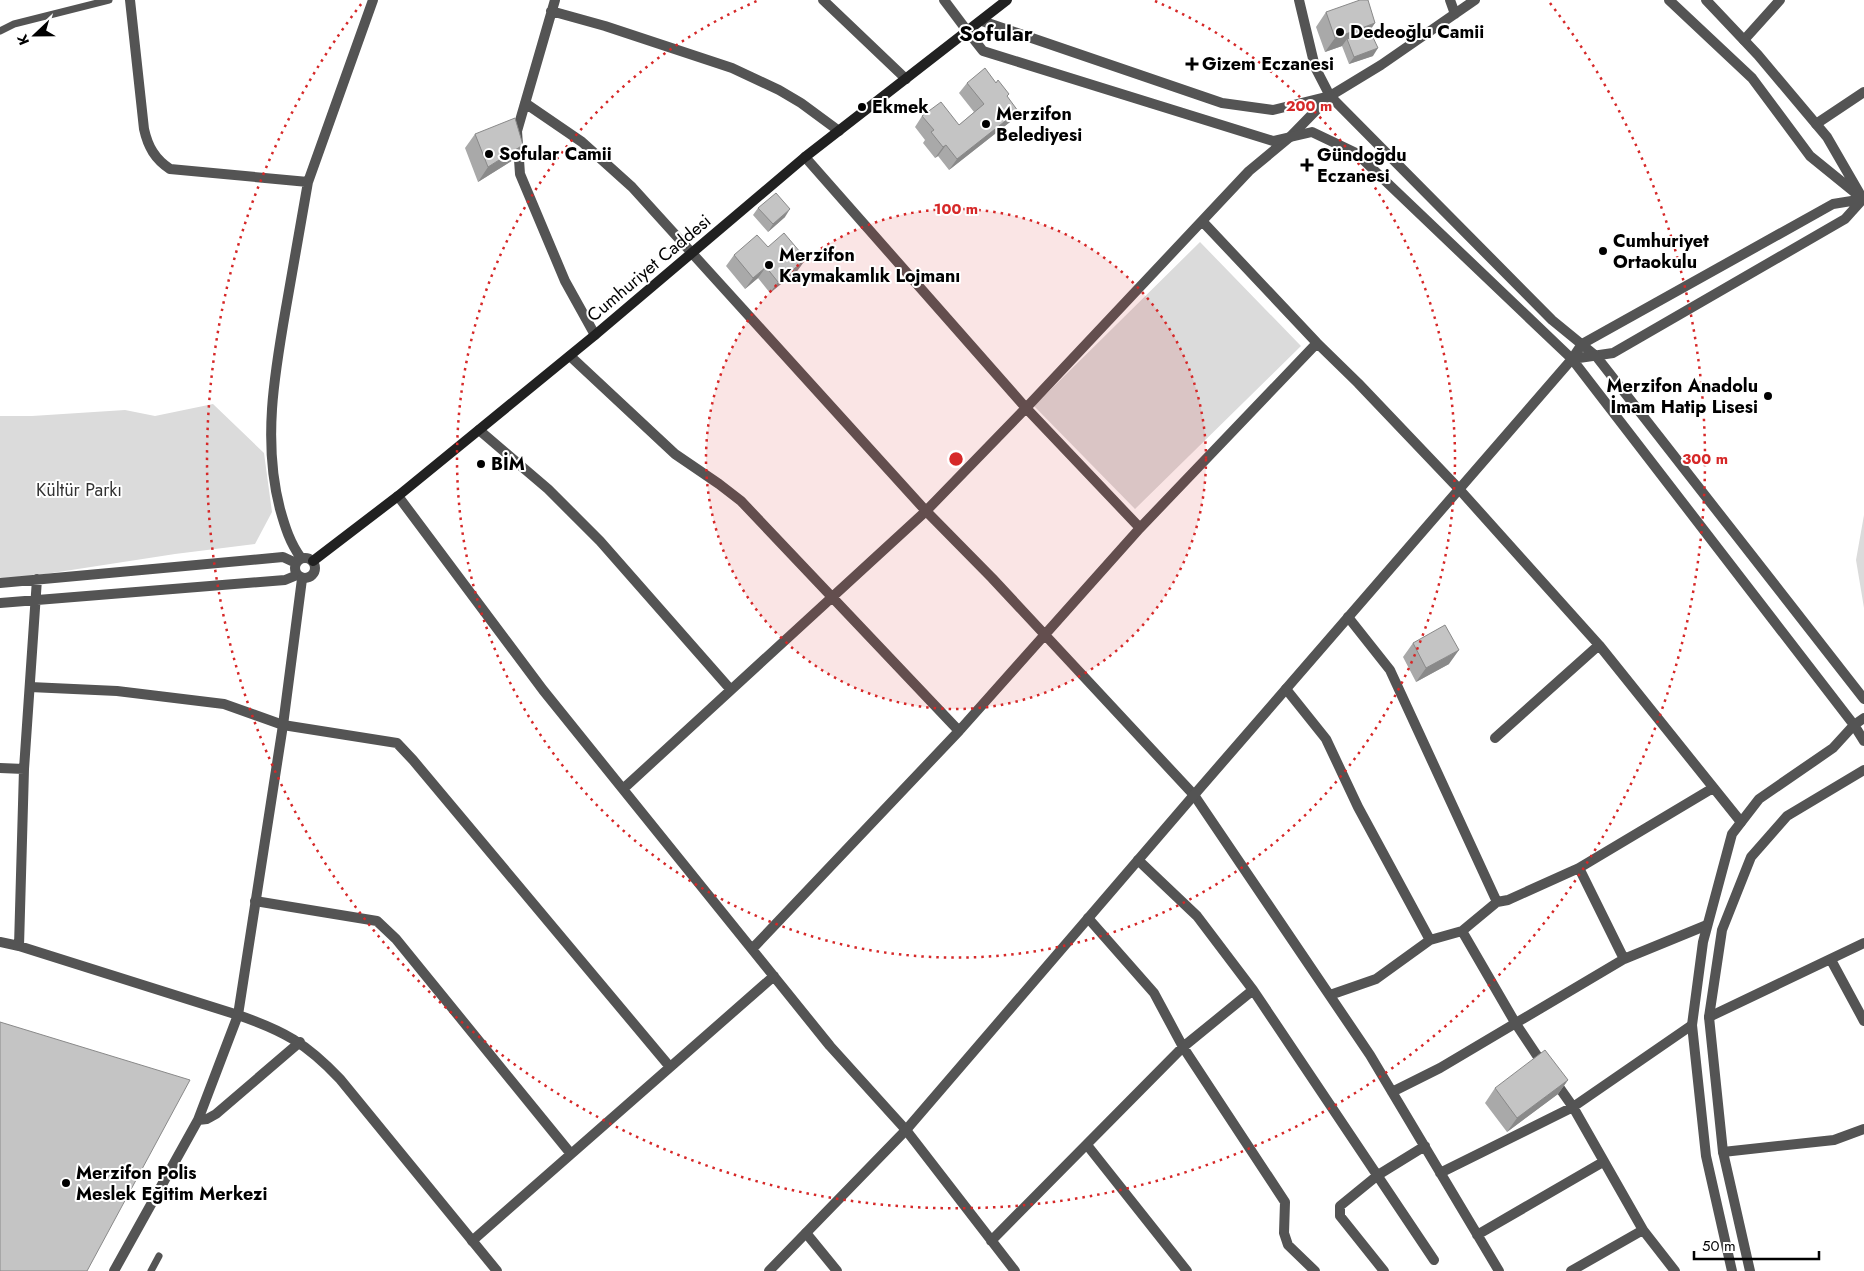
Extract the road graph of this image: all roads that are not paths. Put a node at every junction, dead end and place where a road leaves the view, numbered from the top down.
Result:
1 (109, 0) edge
2 (130, 0) edge
3 (373, 0) edge
4 (555, 0) edge
5 (823, 0) edge
6 (944, 0) edge
7 (1007, 0) edge
8 (1299, 0) edge
9 (1450, 0) edge
10 (1475, 0) edge
11 (1669, 0) edge
12 (1706, 0) edge
13 (1780, 0) edge
14 (550, 11) junction
15 (1456, 14) junction
16 (982, 21) junction
17 (0, 31) edge
18 (968, 32) junction
19 (1744, 40) junction
20 (906, 79) junction
21 (1864, 92) edge
22 (1330, 96) junction
23 (525, 103) junction
24 (1816, 124) junction
25 (839, 131) junction
26 (1290, 137) junction
27 (805, 157) junction
28 (308, 182) junction
29 (1864, 199) edge
30 (1202, 222) junction
31 (691, 254) junction
32 (595, 336) junction
33 (1317, 343) junction
34 (1582, 344) junction
35 (570, 356) junction
36 (1596, 356) junction
37 (1572, 359) junction
38 (1026, 408) junction
39 (479, 430) junction
40 (1459, 489) junction
41 (398, 496) junction
42 (926, 511) junction
43 (1140, 528) junction
44 (298, 560) junction
45 (313, 561) junction
46 (299, 577) junction
47 (37, 579) junction
48 (0, 583) edge
49 (832, 597) junction
50 (36, 600) junction
51 (0, 602) edge
52 (1348, 617) junction
53 (1044, 634) junction
54 (1599, 645) junction
55 (30, 687) junction
56 (1286, 689) junction
57 (731, 690) junction
58 (1864, 700) edge
59 (1864, 718) edge
60 (283, 725) junction
61 (1854, 725) junction
62 (959, 731) junction
63 (1495, 738) dead end
64 (1864, 741) edge
65 (0, 768) edge
66 (24, 769) junction
67 (1864, 770) edge
68 (1714, 788) junction
69 (623, 789) junction
70 (1194, 795) junction
71 (1741, 822) junction
72 (1138, 860) junction
73 (1579, 868) junction
74 (255, 901) junction
75 (1497, 902) junction
76 (1088, 918) junction
77 (1707, 925) junction
78 (1462, 931) junction
79 (1430, 940) junction
80 (0, 942) edge
81 (1864, 943) edge
82 (19, 946) junction
83 (753, 948) junction
84 (1624, 959) junction
85 (1831, 960) junction
86 (774, 976) junction
87 (1253, 990) junction
88 (1330, 995) junction
89 (238, 1015) junction
90 (1709, 1018) junction
91 (1864, 1021) edge
92 (1516, 1024) junction
93 (1692, 1025) junction
94 (300, 1042) junction
95 (1183, 1046) junction
96 (670, 1068) junction
97 (1392, 1092) junction
98 (1573, 1107) junction
99 (198, 1120) junction
100 (1864, 1129) edge
101 (906, 1130) junction
102 (1087, 1145) junction
103 (1425, 1146) junction
104 (1723, 1152) junction
105 (571, 1154) junction
106 (1603, 1162) junction
107 (1440, 1173) junction
108 (1378, 1175) junction
109 (1642, 1230) junction
110 (806, 1232) junction
111 (1477, 1235) junction
112 (472, 1241) junction
113 (991, 1241) junction
114 (159, 1256) dead end
115 (1434, 1260) dead end
116 (114, 1271) edge
117 (151, 1271) edge
118 (497, 1271) edge
119 (769, 1271) edge
120 (836, 1271) edge
121 (1014, 1271) edge
122 (1187, 1271) edge
123 (1315, 1271) edge
124 (1384, 1271) edge
125 (1499, 1271) edge
126 (1571, 1271) edge
127 (1675, 1271) edge
128 (1732, 1271) edge
129 (1750, 1271) edge

1 - 17 lane
2 - 28 street
3 - 28 street
4 - 14 street
5 - 20 street
6 - 18 street
7 - 16 main road, Cumhuriyet Caddesi
8 - 22 street
9 - 15 street
10 - 15 street
11 - 29 street
12 - 19 street
13 - 19 street
14 - 23 street
14 - 25 street
15 - 22 street
16 - 18 main road, Cumhuriyet Caddesi
16 - 22 street
18 - 20 main road, Cumhuriyet Caddesi
18 - 26 street
19 - 24 street
20 - 25 main road, Cumhuriyet Caddesi
21 - 24 street
22 - 26 street
22 - 34 street
23 - 31 street
23 - 32 street
24 - 29 street
25 - 27 main road, Cumhuriyet Caddesi
26 - 30 street
26 - 37 street
27 - 31 main road, Cumhuriyet Caddesi
27 - 38 street
28 - 44 street
29 - 34 street
29 - 36 street
30 - 33 street
30 - 38 street
31 - 32 main road, Cumhuriyet Caddesi
31 - 42 street
32 - 35 main road, Cumhuriyet Caddesi
33 - 40 street
33 - 43 street
34 - 36 street
34 - 37 street
35 - 39 main road, Cumhuriyet Caddesi
35 - 49 street
36 - 37 street
36 - 58 street
37 - 40 street
37 - 61 street
38 - 42 street
38 - 43 street
39 - 41 main road, Cumhuriyet Caddesi
39 - 57 street
40 - 52 street
40 - 54 street
41 - 45 main road, Cumhuriyet Caddesi
41 - 69 street
42 - 49 street
42 - 53 street
43 - 53 street
44 - 45 street
44 - 46 street
44 - 47 street
45 - 46 street
46 - 50 street
46 - 60 street
47 - 48 street
47 - 50 street
49 - 57 street
49 - 62 street
50 - 51 street
50 - 55 street
52 - 56 street
52 - 75 street
53 - 62 street
53 - 70 street
54 - 63 street
54 - 68 street
55 - 60 street
55 - 66 street
56 - 70 street
56 - 79 street
57 - 69 street
59 - 61 street
60 - 74 street
60 - 96 street
61 - 64 street
61 - 71 street
62 - 83 street
65 - 66 street
66 - 82 street
67 - 90 street
68 - 71 street
68 - 73 street
69 - 83 street
70 - 72 street
70 - 88 street
71 - 77 street
72 - 76 street
72 - 87 street
73 - 75 street
73 - 84 street
74 - 89 street
74 - 105 street
75 - 78 street
76 - 95 street
76 - 101 street
77 - 84 street
77 - 93 street
78 - 79 street
78 - 92 street
79 - 88 street
80 - 82 street
81 - 85 street
82 - 89 street
83 - 86 street
84 - 92 street
85 - 90 street
85 - 91 street
86 - 96 street
86 - 101 street
87 - 95 street
87 - 108 street
88 - 97 street
89 - 94 street
89 - 99 street
90 - 104 street
92 - 97 street
92 - 98 street
93 - 98 street
93 - 128 street
94 - 99 street
94 - 112 street
95 - 102 street
95 - 123 street
96 - 105 street
97 - 103 street
98 - 106 street
98 - 107 street
99 - 116 street
100 - 104 street
101 - 110 street
101 - 113 street
102 - 113 street
102 - 122 street
103 - 107 street
103 - 108 street
104 - 129 street
105 - 112 street
106 - 109 street
106 - 111 street
107 - 111 street
108 - 115 street
108 - 124 street
109 - 126 street
109 - 127 street
110 - 119 street
110 - 120 street
111 - 125 street
112 - 118 street
113 - 121 street
114 - 117 lane

